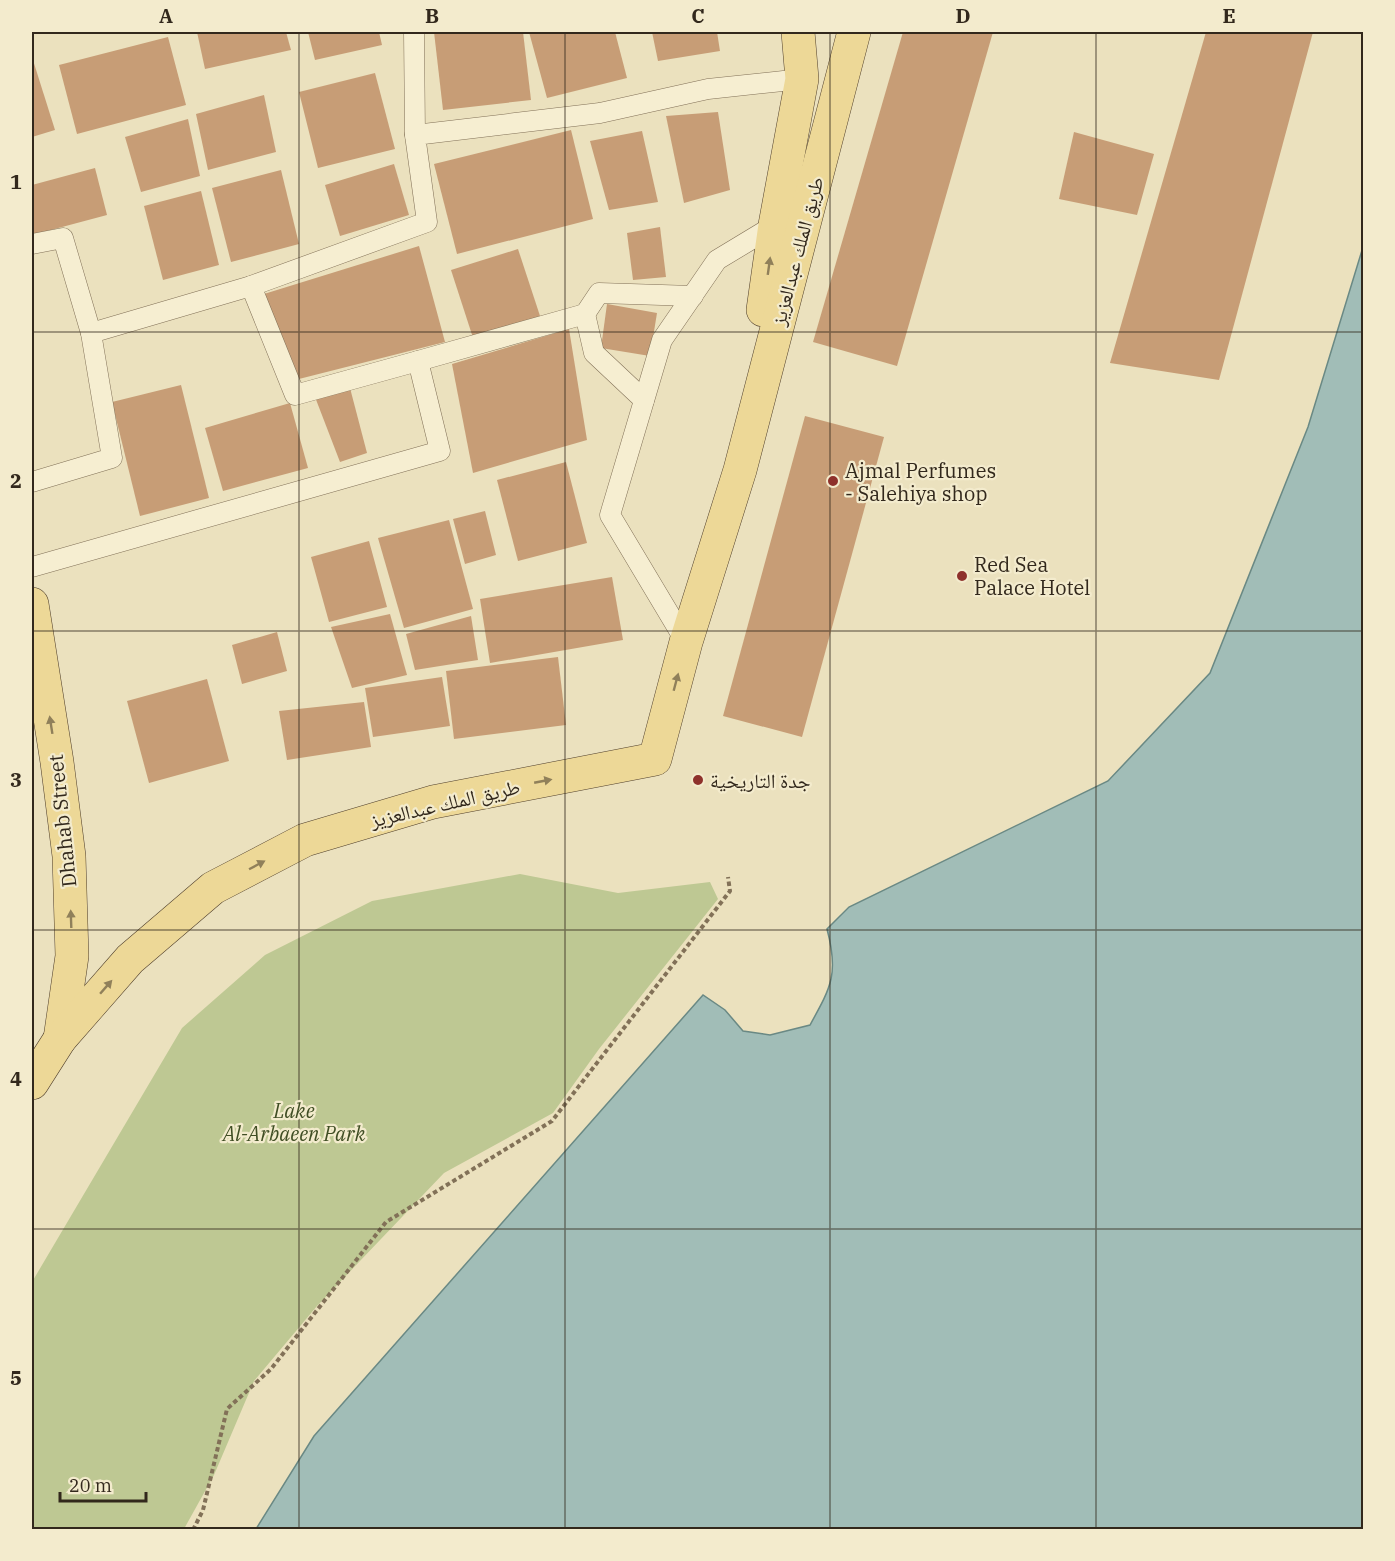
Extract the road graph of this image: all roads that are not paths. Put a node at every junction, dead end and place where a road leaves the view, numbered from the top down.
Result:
1 (414, 32) edge
2 (798, 32) edge
3 (854, 32) edge
4 (802, 79) junction
5 (415, 135) junction
6 (775, 225) junction
7 (32, 244) edge
8 (251, 286) junction
9 (693, 296) junction
10 (585, 314) junction
11 (91, 333) junction
12 (417, 361) junction
13 (644, 400) junction
14 (740, 470) junction
15 (32, 482) edge
16 (32, 567) edge
17 (32, 604) edge
18 (686, 642) junction
19 (60, 1040) junction
20 (32, 1083) edge

1 - 5 street
2 - 4 main road, طريق الملك عبدالعزيز
3 - 14 main road, طريق الملك عبدالعزيز
4 - 5 street
4 - 6 main road, طريق الملك عبدالعزيز
5 - 8 street
6 - 9 street
14 -> 6 main road, طريق الملك عبدالعزيز
7 - 11 street
8 - 11 street
8 - 12 street
9 - 10 street
9 - 13 street
10 - 12 street
10 - 13 street
11 - 15 street
12 - 16 street
13 - 18 street
14 - 18 main road, طريق الملك عبدالعزيز
19 -> 17 main road, Dhahab Street
19 -> 18 main road, طريق الملك عبدالعزيز
19 - 20 main road, طريق الملك عبدالعزيز

